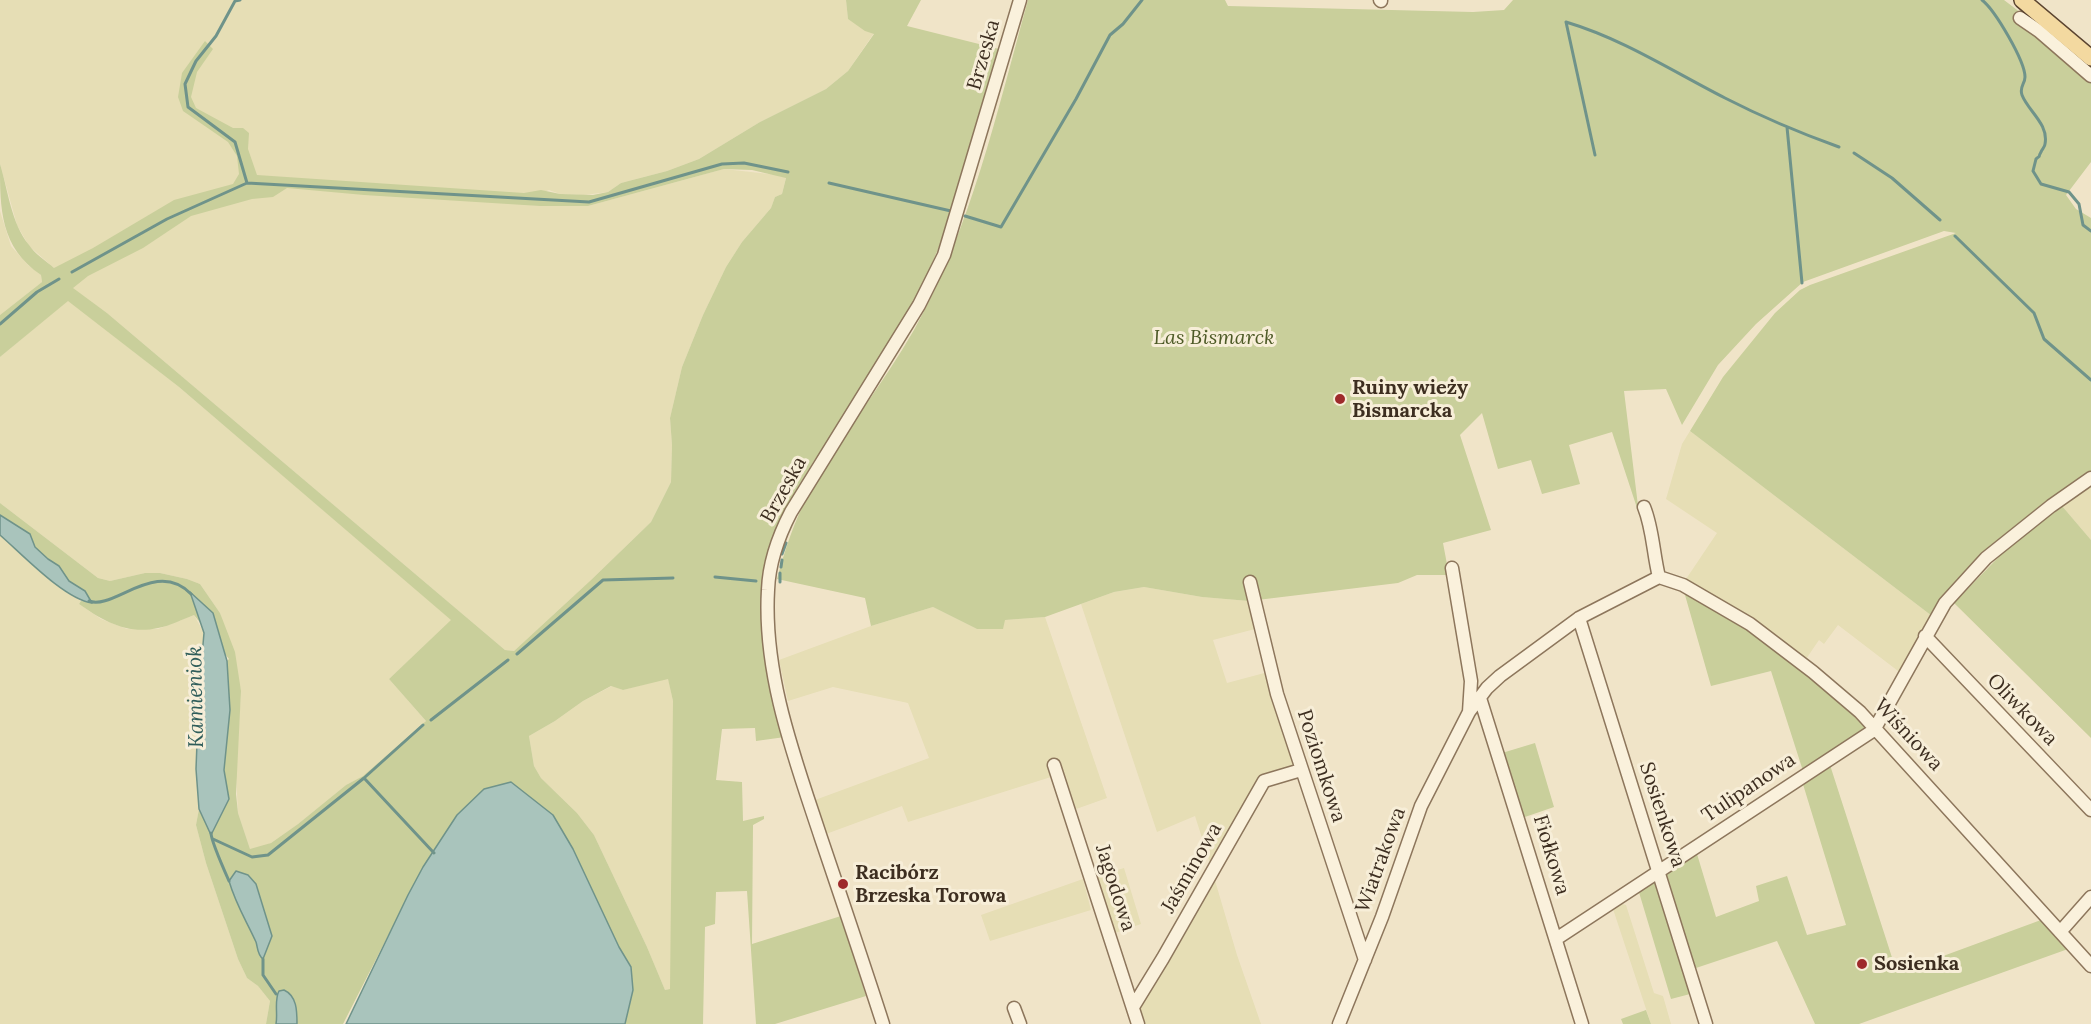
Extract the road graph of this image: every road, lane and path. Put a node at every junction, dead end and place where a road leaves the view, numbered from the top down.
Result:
1 (1020, 0) edge
2 (2022, 0) edge
3 (2020, 18) dead end
4 (2091, 58) edge
5 (2091, 76) edge
6 (2091, 478) edge
7 (1644, 507) dead end
8 (1452, 568) dead end
9 (1659, 577) junction
10 (1250, 582) dead end
11 (1579, 618) junction
12 (1925, 636) junction
13 (1471, 681) junction
14 (1487, 688) junction
15 (1480, 698) junction
16 (1469, 712) junction
17 (1874, 730) junction
18 (1054, 765) dead end
19 (1301, 770) junction
20 (2091, 810) edge
21 (1659, 871) junction
22 (2091, 897) edge
23 (2060, 932) junction
24 (1556, 939) junction
25 (1365, 960) junction
26 (2091, 966) edge
27 (1133, 1007) junction
28 (1014, 1008) dead end
29 (883, 1024) edge
30 (1020, 1024) edge
31 (1138, 1024) edge
32 (1339, 1024) edge
33 (1582, 1024) edge
34 (1706, 1024) edge

1 - 29 street, Brzeska
2 - 4 main road
3 - 5 street
6 - 12 street
7 - 9 street
8 - 13 street, Wiatrakowa
9 - 11 street, Wiatrakowa
9 - 17 street, Wiśniowa
10 - 19 street, Poziomkowa
11 - 14 street, Wiatrakowa
11 - 21 street, Sosienkowa
12 - 17 street
12 - 20 street, Oliwkowa
13 - 14 street
13 - 16 street, Wiatrakowa
14 - 15 street, Wiatrakowa
15 - 16 street, Wiatrakowa
15 - 24 street, Fiołkowa
16 - 25 street, Wiatrakowa
17 - 21 street, Tulipanowa
17 - 23 street, Wiśniowa
18 - 27 street, Jagodowa
19 - 25 street, Poziomkowa
19 - 27 street, Jaśminowa
21 - 24 street, Tulipanowa
21 - 34 street, Sosienkowa
22 - 23 street
23 - 26 street, Wiśniowa
24 - 33 street, Fiołkowa
25 - 32 street, Wiatrakowa
27 - 31 street, Jagodowa
28 - 30 street

